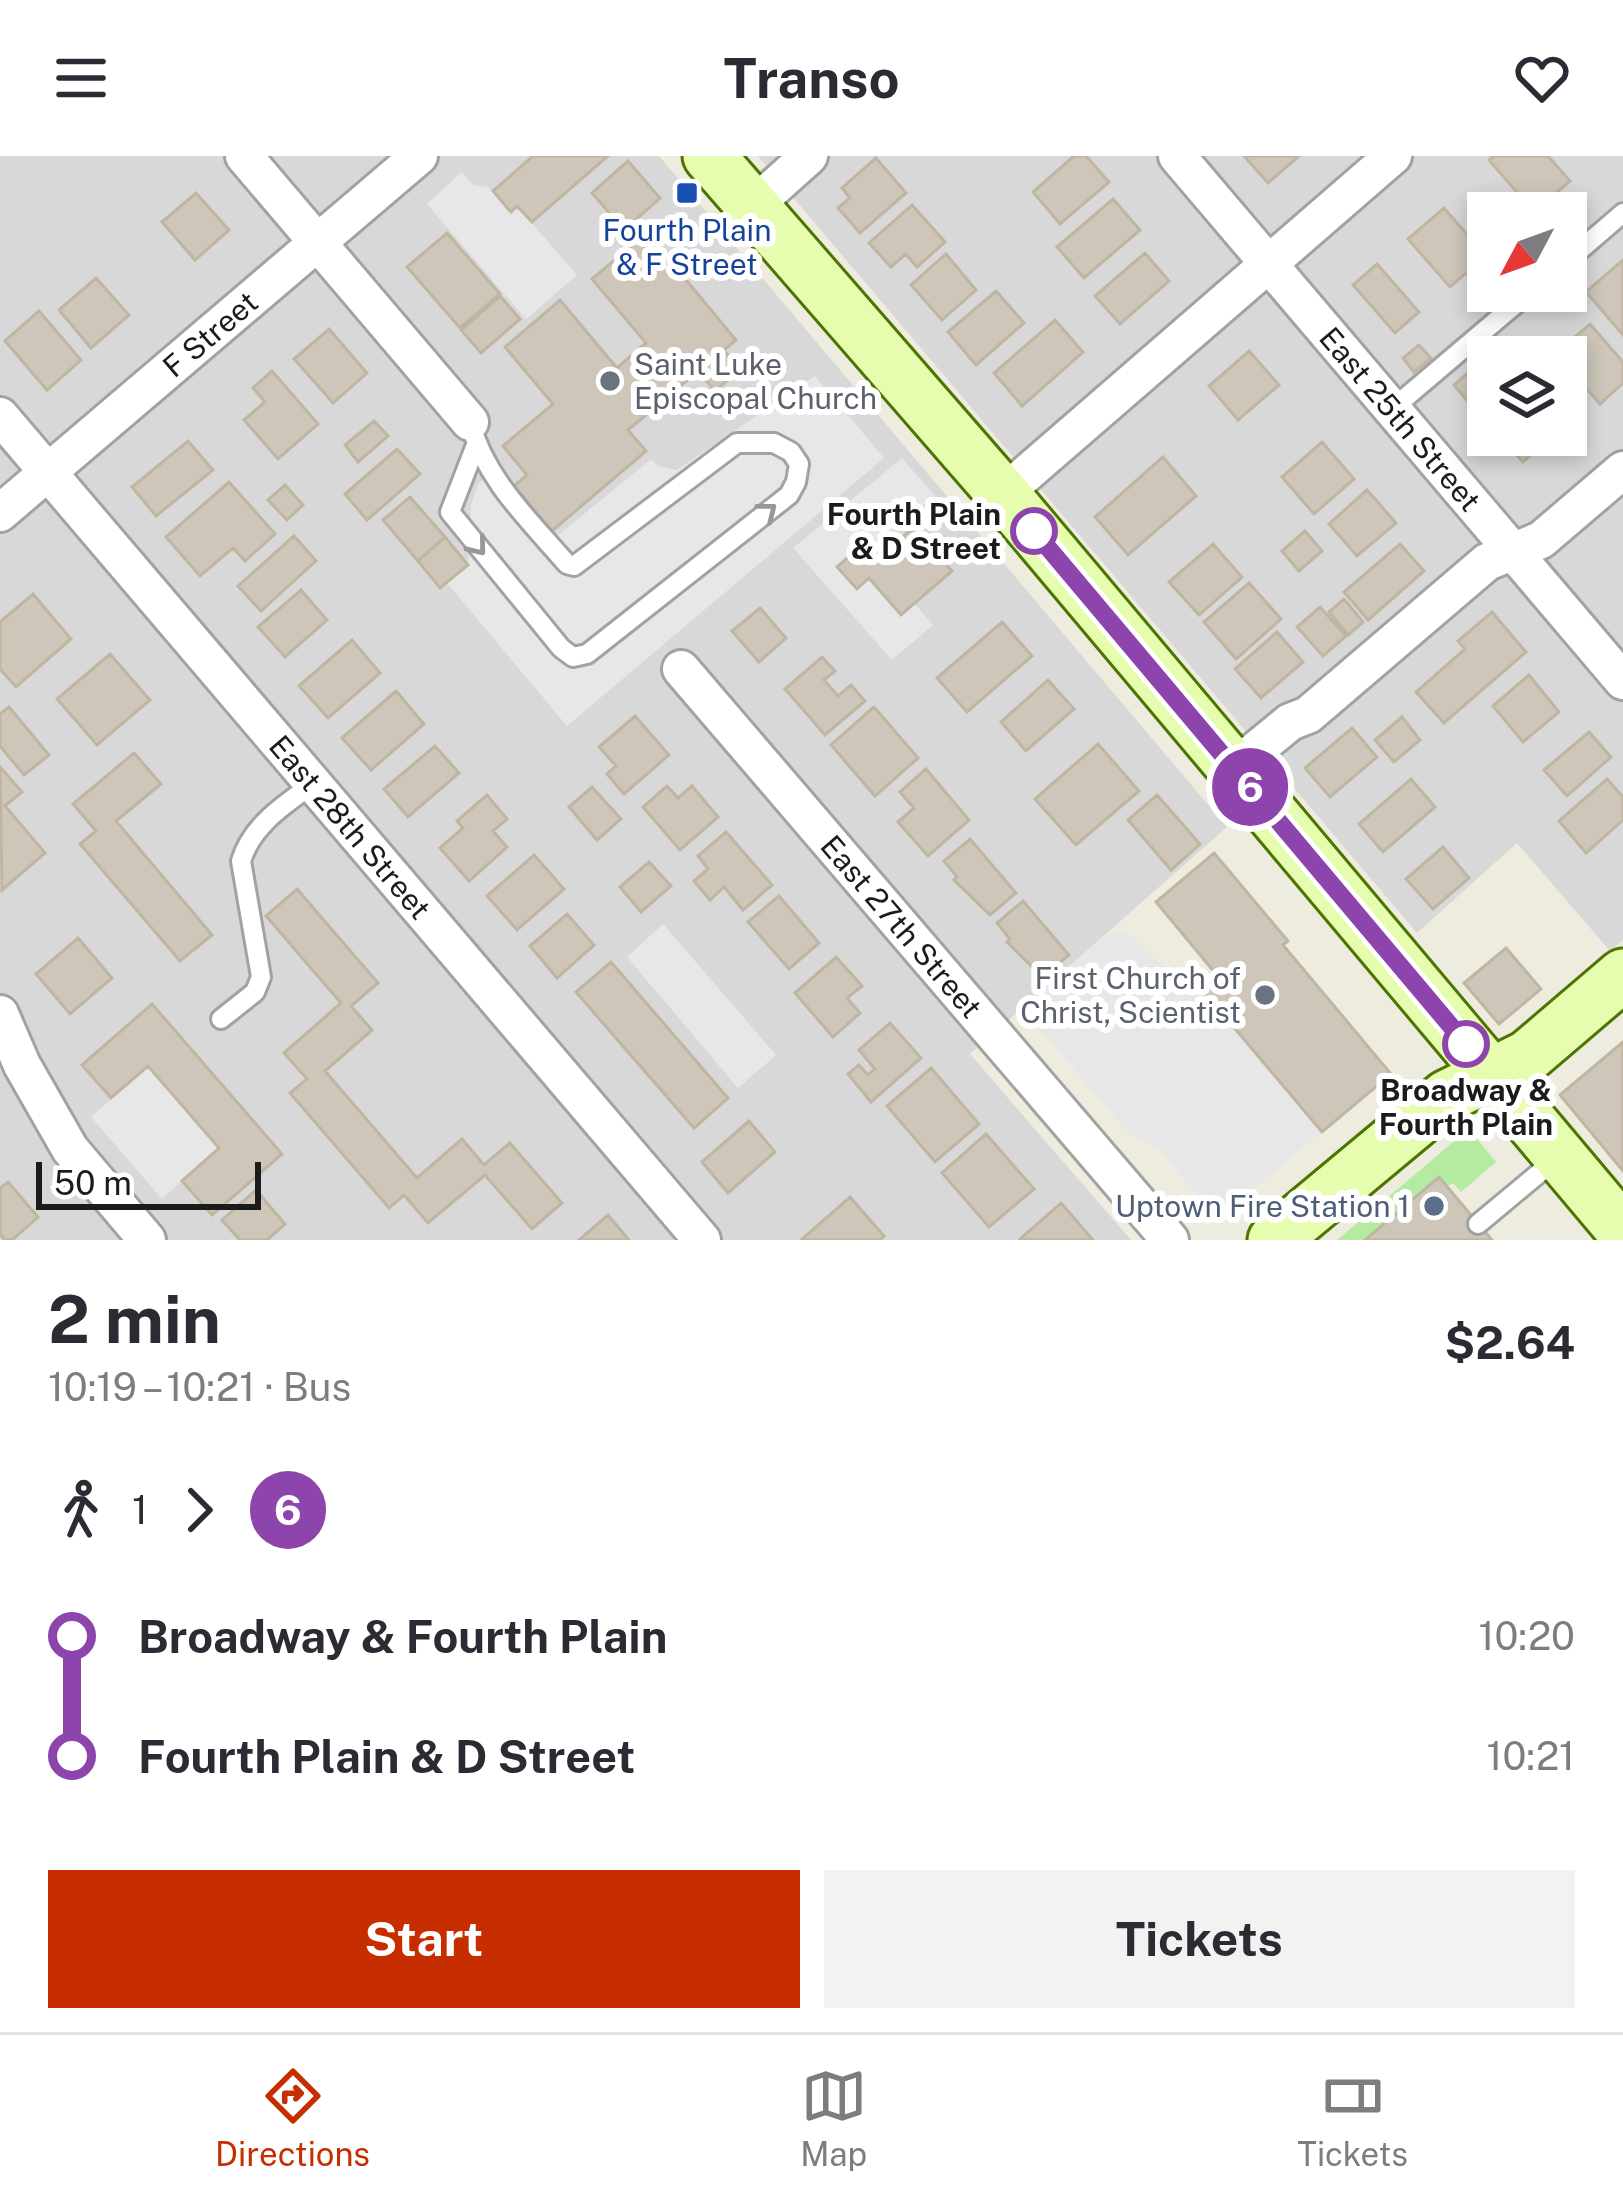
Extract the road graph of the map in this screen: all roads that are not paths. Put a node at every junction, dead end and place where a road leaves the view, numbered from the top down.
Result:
1 (244, 156) edge
2 (419, 156) edge
3 (709, 156) edge
4 (809, 156) edge
5 (1177, 156) edge
6 (1394, 156) edge
7 (752, 207) junction
8 (1623, 213) edge
9 (318, 243) junction
10 (1587, 244) edge
11 (1267, 262) junction
12 (1507, 312) edge
13 (1392, 409) junction
14 (0, 416) edge
15 (473, 433) junction
16 (1623, 470) edge
17 (48, 472) junction
18 (1003, 494) junction
19 (0, 514) edge
20 (1512, 552) junction
21 (681, 669) dead end
22 (1623, 680) edge
23 (1234, 768) junction
24 (313, 784) junction
25 (1623, 975) edge
26 (0, 1014) edge
27 (221, 1019) dead end
28 (1490, 1075) junction
29 (1559, 1156) junction
30 (1478, 1224) dead end
31 (1623, 1231) edge
32 (147, 1240) edge
33 (702, 1240) edge
34 (1170, 1240) edge
35 (1274, 1240) edge

1 - 9 street
2 - 9 street, F Street
3 - 7 main road
4 - 7 street
5 - 11 street, East 25th Street
6 - 11 street
7 - 18 main road
8 - 10 lane
9 - 15 street
9 - 17 street, F Street
11 - 13 street, East 25th Street
11 - 18 street
12 - 13 lane
13 - 20 street, East 25th Street
14 - 17 street, East 28th Street
15 -> 15 lane
16 - 20 street
17 - 19 street, F Street
17 - 24 street, East 28th Street
18 - 23 main road
20 - 22 street, East 25th Street
20 - 23 street
21 - 34 street, East 27th Street
23 - 28 main road
24 - 27 lane
24 - 33 street, East 28th Street
25 - 28 main road
26 - 32 street
28 - 29 main road
28 - 35 main road
29 - 30 lane
29 - 31 main road

